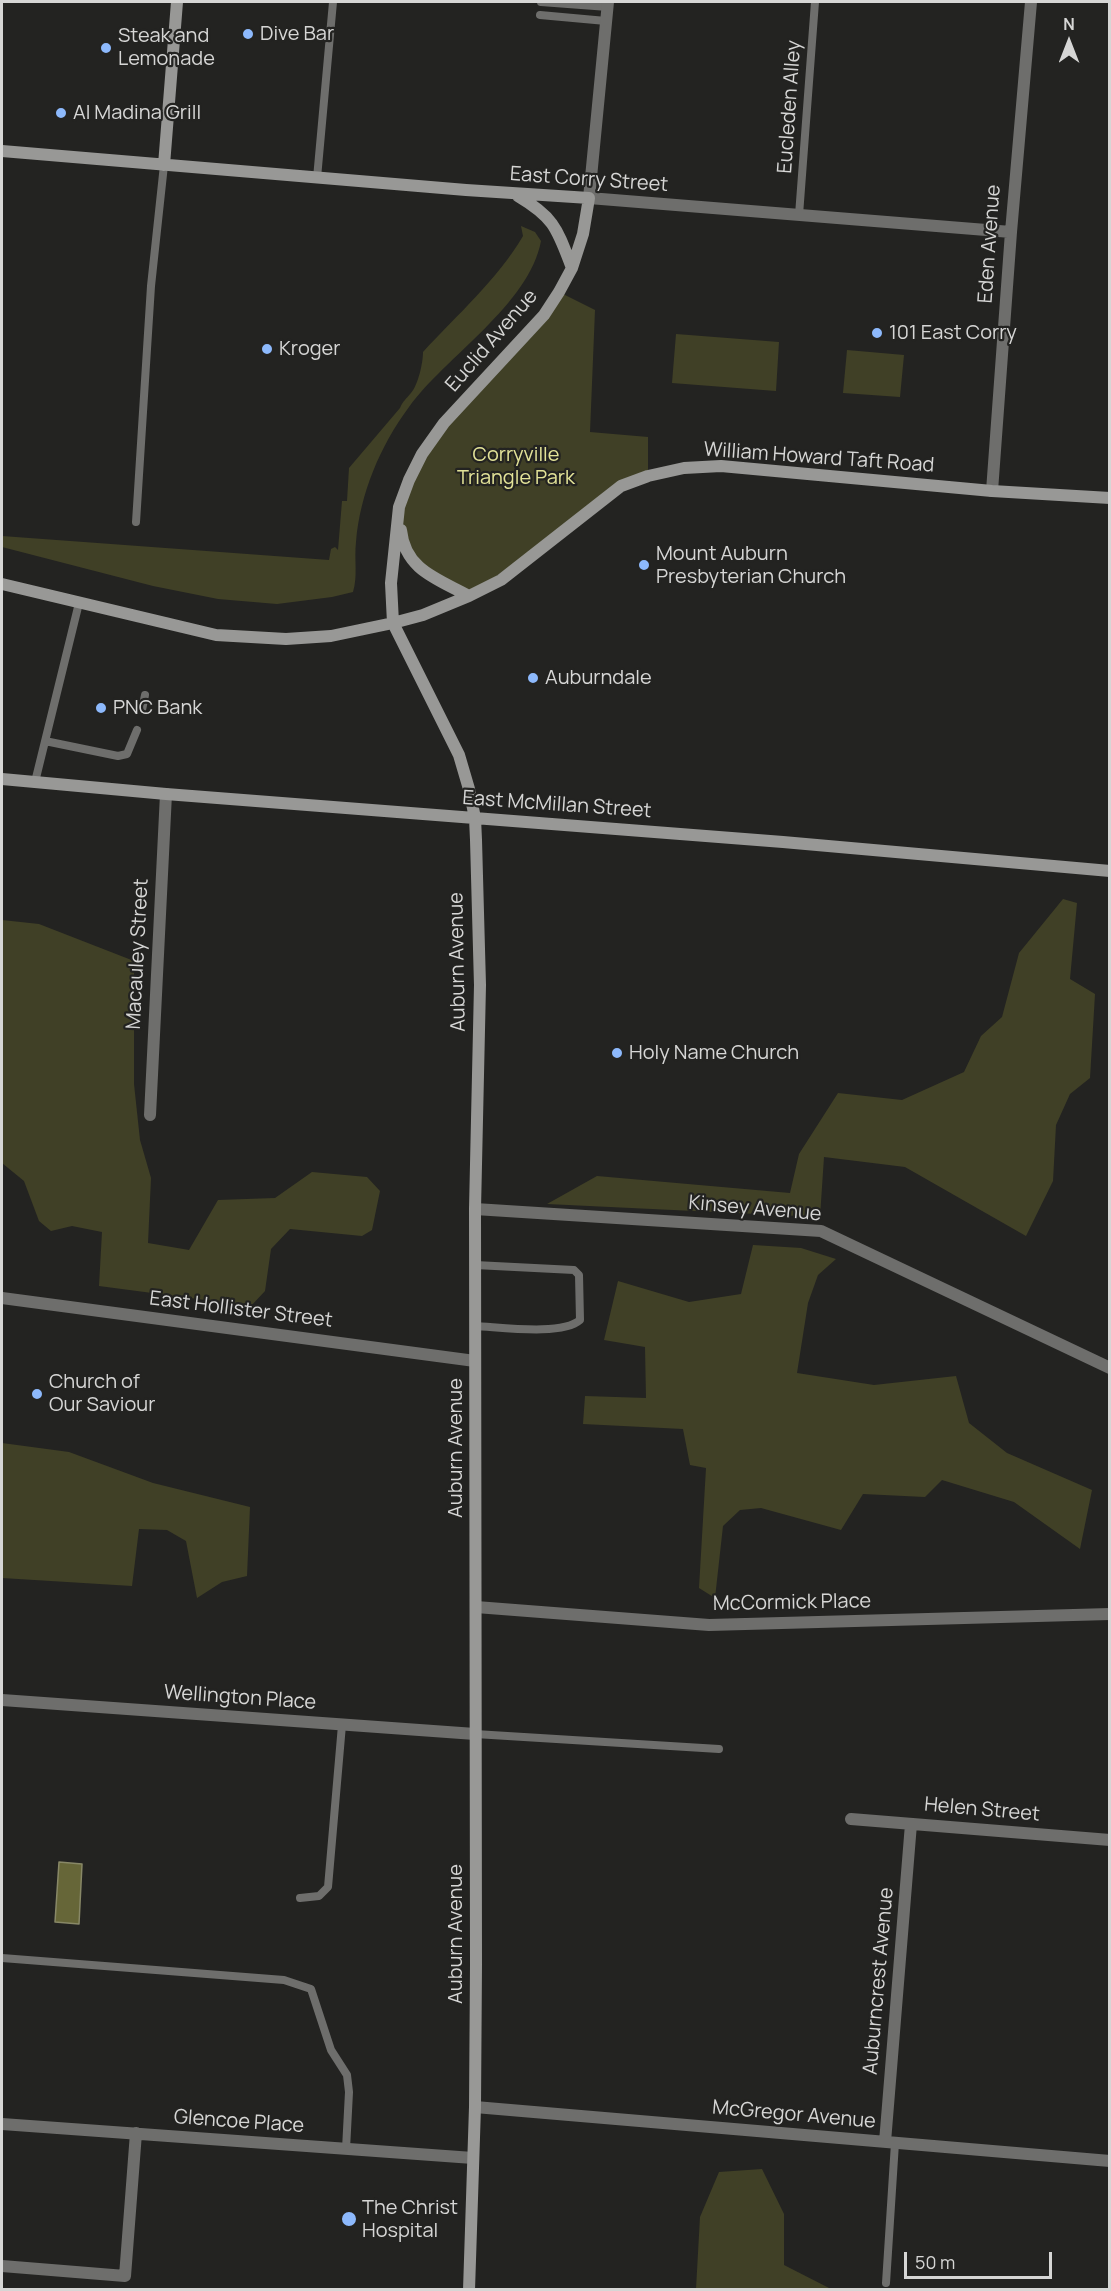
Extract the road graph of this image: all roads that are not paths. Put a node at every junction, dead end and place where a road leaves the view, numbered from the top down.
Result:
1 (177, 2) edge
2 (333, 2) edge
3 (541, 2) edge
4 (814, 2) edge
5 (1031, 2) edge
6 (608, 4) edge
7 (540, 15) dead end
8 (606, 21) junction
9 (2, 151) edge
10 (164, 165) junction
11 (317, 178) junction
12 (514, 194) junction
13 (589, 198) junction
14 (799, 215) junction
15 (1011, 232) junction
16 (572, 268) junction
17 (992, 491) junction
18 (1110, 498) edge
19 (399, 507) junction
20 (136, 522) dead end
21 (2, 584) edge
22 (469, 596) junction
23 (79, 603) junction
24 (393, 623) junction
25 (145, 695) dead end
26 (142, 711) dead end
27 (137, 730) dead end
28 (45, 741) junction
29 (2, 779) edge
30 (35, 782) junction
31 (166, 794) junction
32 (475, 818) junction
33 (1110, 871) edge
34 (150, 1115) dead end
35 (475, 1209) junction
36 (475, 1265) junction
37 (2, 1298) edge
38 (475, 1326) junction
39 (475, 1361) junction
40 (1110, 1368) edge
41 (476, 1607) junction
42 (1110, 1614) edge
43 (2, 1700) edge
44 (342, 1725) junction
45 (475, 1734) junction
46 (719, 1749) dead end
47 (851, 1819) dead end
48 (911, 1824) junction
49 (1110, 1840) edge
50 (300, 1898) dead end
51 (2, 1958) edge
52 (475, 2107) junction
53 (2, 2124) edge
54 (136, 2133) junction
55 (890, 2143) junction
56 (346, 2149) junction
57 (473, 2158) junction
58 (1110, 2162) edge
59 (2, 2266) edge
60 (886, 2283) dead end
61 (469, 2289) edge

1 - 10 main road
2 - 11 lane
3 - 6 lane
4 - 14 lane, Eucleden Alley
5 - 15 street, Eden Avenue
6 - 8 street, Euclid Avenue
7 - 8 lane
8 - 13 street, Euclid Avenue
9 - 10 main road, East Corry Street
10 - 11 main road, East Corry Street
10 - 20 lane
11 - 12 main road, East Corry Street
12 - 13 main road, East Corry Street
12 - 16 main road
13 - 14 street, East Corry Street
13 - 16 main road, Euclid Avenue
14 - 15 street, East Corry Street
15 - 17 street, Eden Avenue
16 - 19 main road, Euclid Avenue
17 - 18 main road, William Howard Taft Road
17 - 22 main road, William Howard Taft Road
19 - 22 main road
19 - 24 main road, Euclid Avenue
21 - 23 main road, William Howard Taft Road
22 - 24 main road, William Howard Taft Road
23 - 24 main road, William Howard Taft Road
23 - 28 lane
24 - 32 main road, Auburn Avenue
25 - 26 lane
27 - 28 lane
28 - 30 lane
29 - 30 main road, East McMillan Street
30 - 31 main road, East McMillan Street
31 - 32 main road, East McMillan Street
31 - 34 street, Macauley Street
32 - 33 main road, East McMillan Street
32 - 35 main road, Auburn Avenue
35 - 36 main road, Auburn Avenue
35 - 40 street, Kinsey Avenue
36 - 38 main road, Auburn Avenue
36 - 38 lane
37 - 39 street, East Hollister Street
38 - 39 main road, Auburn Avenue
39 - 41 main road, Auburn Avenue
41 - 42 street, McCormick Place
41 - 45 main road, Auburn Avenue
43 - 44 street, Wellington Place
44 - 45 street, Wellington Place
44 - 50 lane
45 - 46 lane
45 - 52 main road, Auburn Avenue
47 - 48 street, Helen Street
48 - 49 street, Helen Street
48 - 55 street, Auburncrest Avenue
51 - 56 lane
52 - 55 street, McGregor Avenue
52 - 57 main road, Auburn Avenue
53 - 54 street, Glencoe Place
54 - 56 street, Glencoe Place
54 - 59 street
55 - 58 street, McGregor Avenue
55 - 60 lane
56 - 57 street, Glencoe Place
57 - 61 main road, Auburn Avenue

